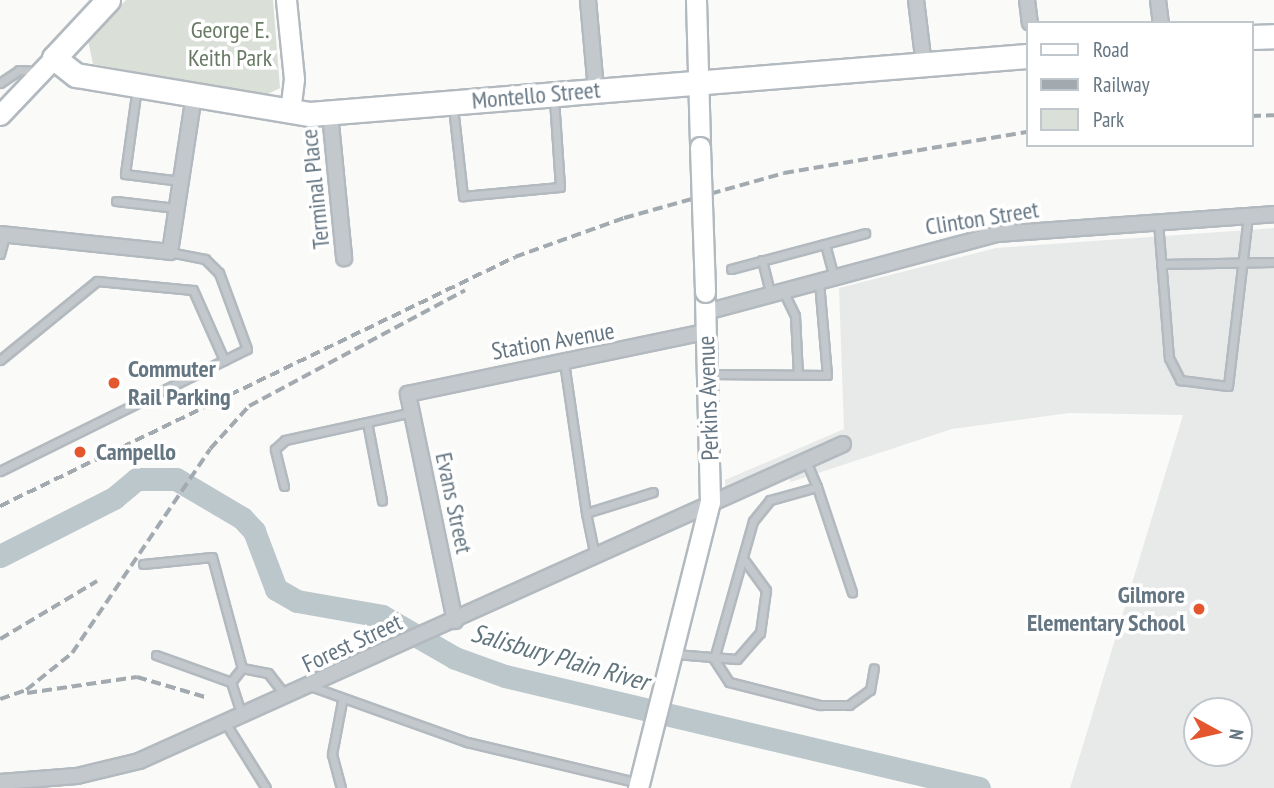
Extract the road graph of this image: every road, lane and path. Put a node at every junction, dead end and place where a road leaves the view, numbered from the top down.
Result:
1 (286, 0) edge
2 (588, 0) edge
3 (696, 0) edge
4 (916, 0) edge
5 (1027, 0) edge
6 (1158, 0) edge
7 (100, 3) edge
8 (1030, 21) edge
9 (1161, 21) edge
10 (1274, 36) edge
11 (1253, 37) edge
12 (1026, 56) edge
13 (48, 65) junction
14 (924, 65) junction
15 (0, 83) edge
16 (698, 83) junction
17 (137, 86) junction
18 (596, 90) junction
19 (554, 93) junction
20 (194, 96) junction
21 (453, 103) junction
22 (290, 111) junction
23 (1, 113) edge
24 (330, 114) junction
25 (181, 181) junction
26 (116, 201) dead end
27 (177, 208) junction
28 (1274, 214) edge
29 (1248, 215) junction
30 (1158, 222) junction
31 (865, 233) dead end
32 (2, 234) edge
33 (825, 244) junction
34 (170, 252) junction
35 (0, 254) edge
36 (344, 258) dead end
37 (1242, 259) junction
38 (762, 260) junction
39 (1274, 262) edge
40 (1161, 264) junction
41 (731, 269) dead end
42 (834, 277) junction
43 (819, 282) junction
44 (777, 295) junction
45 (705, 302) junction
46 (706, 332) junction
47 (0, 360) edge
48 (224, 360) junction
49 (565, 362) junction
50 (708, 374) junction
51 (798, 375) junction
52 (408, 394) joint
53 (412, 412) junction
54 (367, 422) junction
55 (843, 444) dead end
56 (806, 460) junction
57 (0, 471) edge
58 (284, 486) dead end
59 (817, 487) junction
60 (653, 492) dead end
61 (382, 501) dead end
62 (710, 502) junction
63 (586, 513) junction
64 (595, 556) junction
65 (743, 558) junction
66 (143, 564) dead end
67 (852, 592) dead end
68 (455, 621) junction
69 (675, 654) junction
70 (156, 655) dead end
71 (714, 659) junction
72 (242, 668) junction
73 (874, 668) dead end
74 (231, 682) junction
75 (313, 687) junction
76 (288, 698) junction
77 (342, 701) junction
78 (242, 717) junction
79 (226, 724) junction
80 (0, 782) edge
81 (639, 785) edge
82 (266, 788) edge
83 (341, 788) edge

1 - 22 street
2 - 18 street
3 - 16 street, Perkins Avenue
4 - 14 street
5 - 8 street
6 - 9 street
7 - 13 main road
10 - 11 main road
12 - 14 main road, Montello Street
13 - 15 lane
13 - 17 main road, Montello Street
13 - 23 street
14 - 16 main road, Montello Street
16 - 18 main road, Montello Street
16 - 45 street, Perkins Avenue, bridge
17 - 20 main road, Montello Street
17 - 25 lane
18 - 19 main road, Montello Street
19 - 21 main road, Montello Street
19 - 21 lane
20 - 22 main road, Montello Street
20 - 25 street
21 - 24 main road, Montello Street
22 - 24 main road, Montello Street
24 - 36 street, Terminal Place
25 - 27 street
26 - 27 lane
27 - 34 street
28 - 29 street, Clinton Street
29 - 30 street, Clinton Street
29 - 37 lane
30 - 40 lane
30 - 42 street, Clinton Street
31 - 33 lane
32 - 34 street
32 - 35 lane
33 - 38 lane
33 - 42 lane
34 - 48 lane
37 - 39 lane
37 - 40 lane
37 - 40 lane
38 - 41 lane
38 - 44 lane
42 - 43 street, Clinton Street
43 - 44 street, Clinton Street
43 - 51 lane
44 - 45 street, Clinton Street
44 - 51 lane
45 - 46 street, Perkins Avenue
46 - 49 street, Station Avenue
46 - 50 street, Perkins Avenue
47 - 48 lane
48 - 57 lane
49 - 52 street, Station Avenue
49 - 63 lane
50 - 51 lane
50 - 62 street, Perkins Avenue
52 - 53 street, Evans Street
53 - 54 lane
53 - 68 street, Evans Street
54 - 58 lane
54 - 61 lane
55 - 56 street, Forest Street
56 - 59 lane
56 - 62 street, Forest Street
59 - 65 lane
59 - 67 lane
60 - 63 lane
62 - 64 street, Forest Street
62 - 69 street, Perkins Avenue
63 - 64 lane
64 - 68 street, Forest Street
65 - 71 lane
65 - 71 lane
66 - 72 lane
68 - 75 street, Forest Street
69 - 71 lane
69 - 81 street, Perkins Avenue
70 - 74 lane
71 - 73 lane
72 - 74 lane
72 - 76 lane
74 - 78 lane
75 - 76 street, Forest Street
75 - 77 lane
76 - 78 street, Forest Street
77 - 81 lane
77 - 83 lane
78 - 79 street, Forest Street
79 - 80 street, Forest Street
79 - 82 lane

